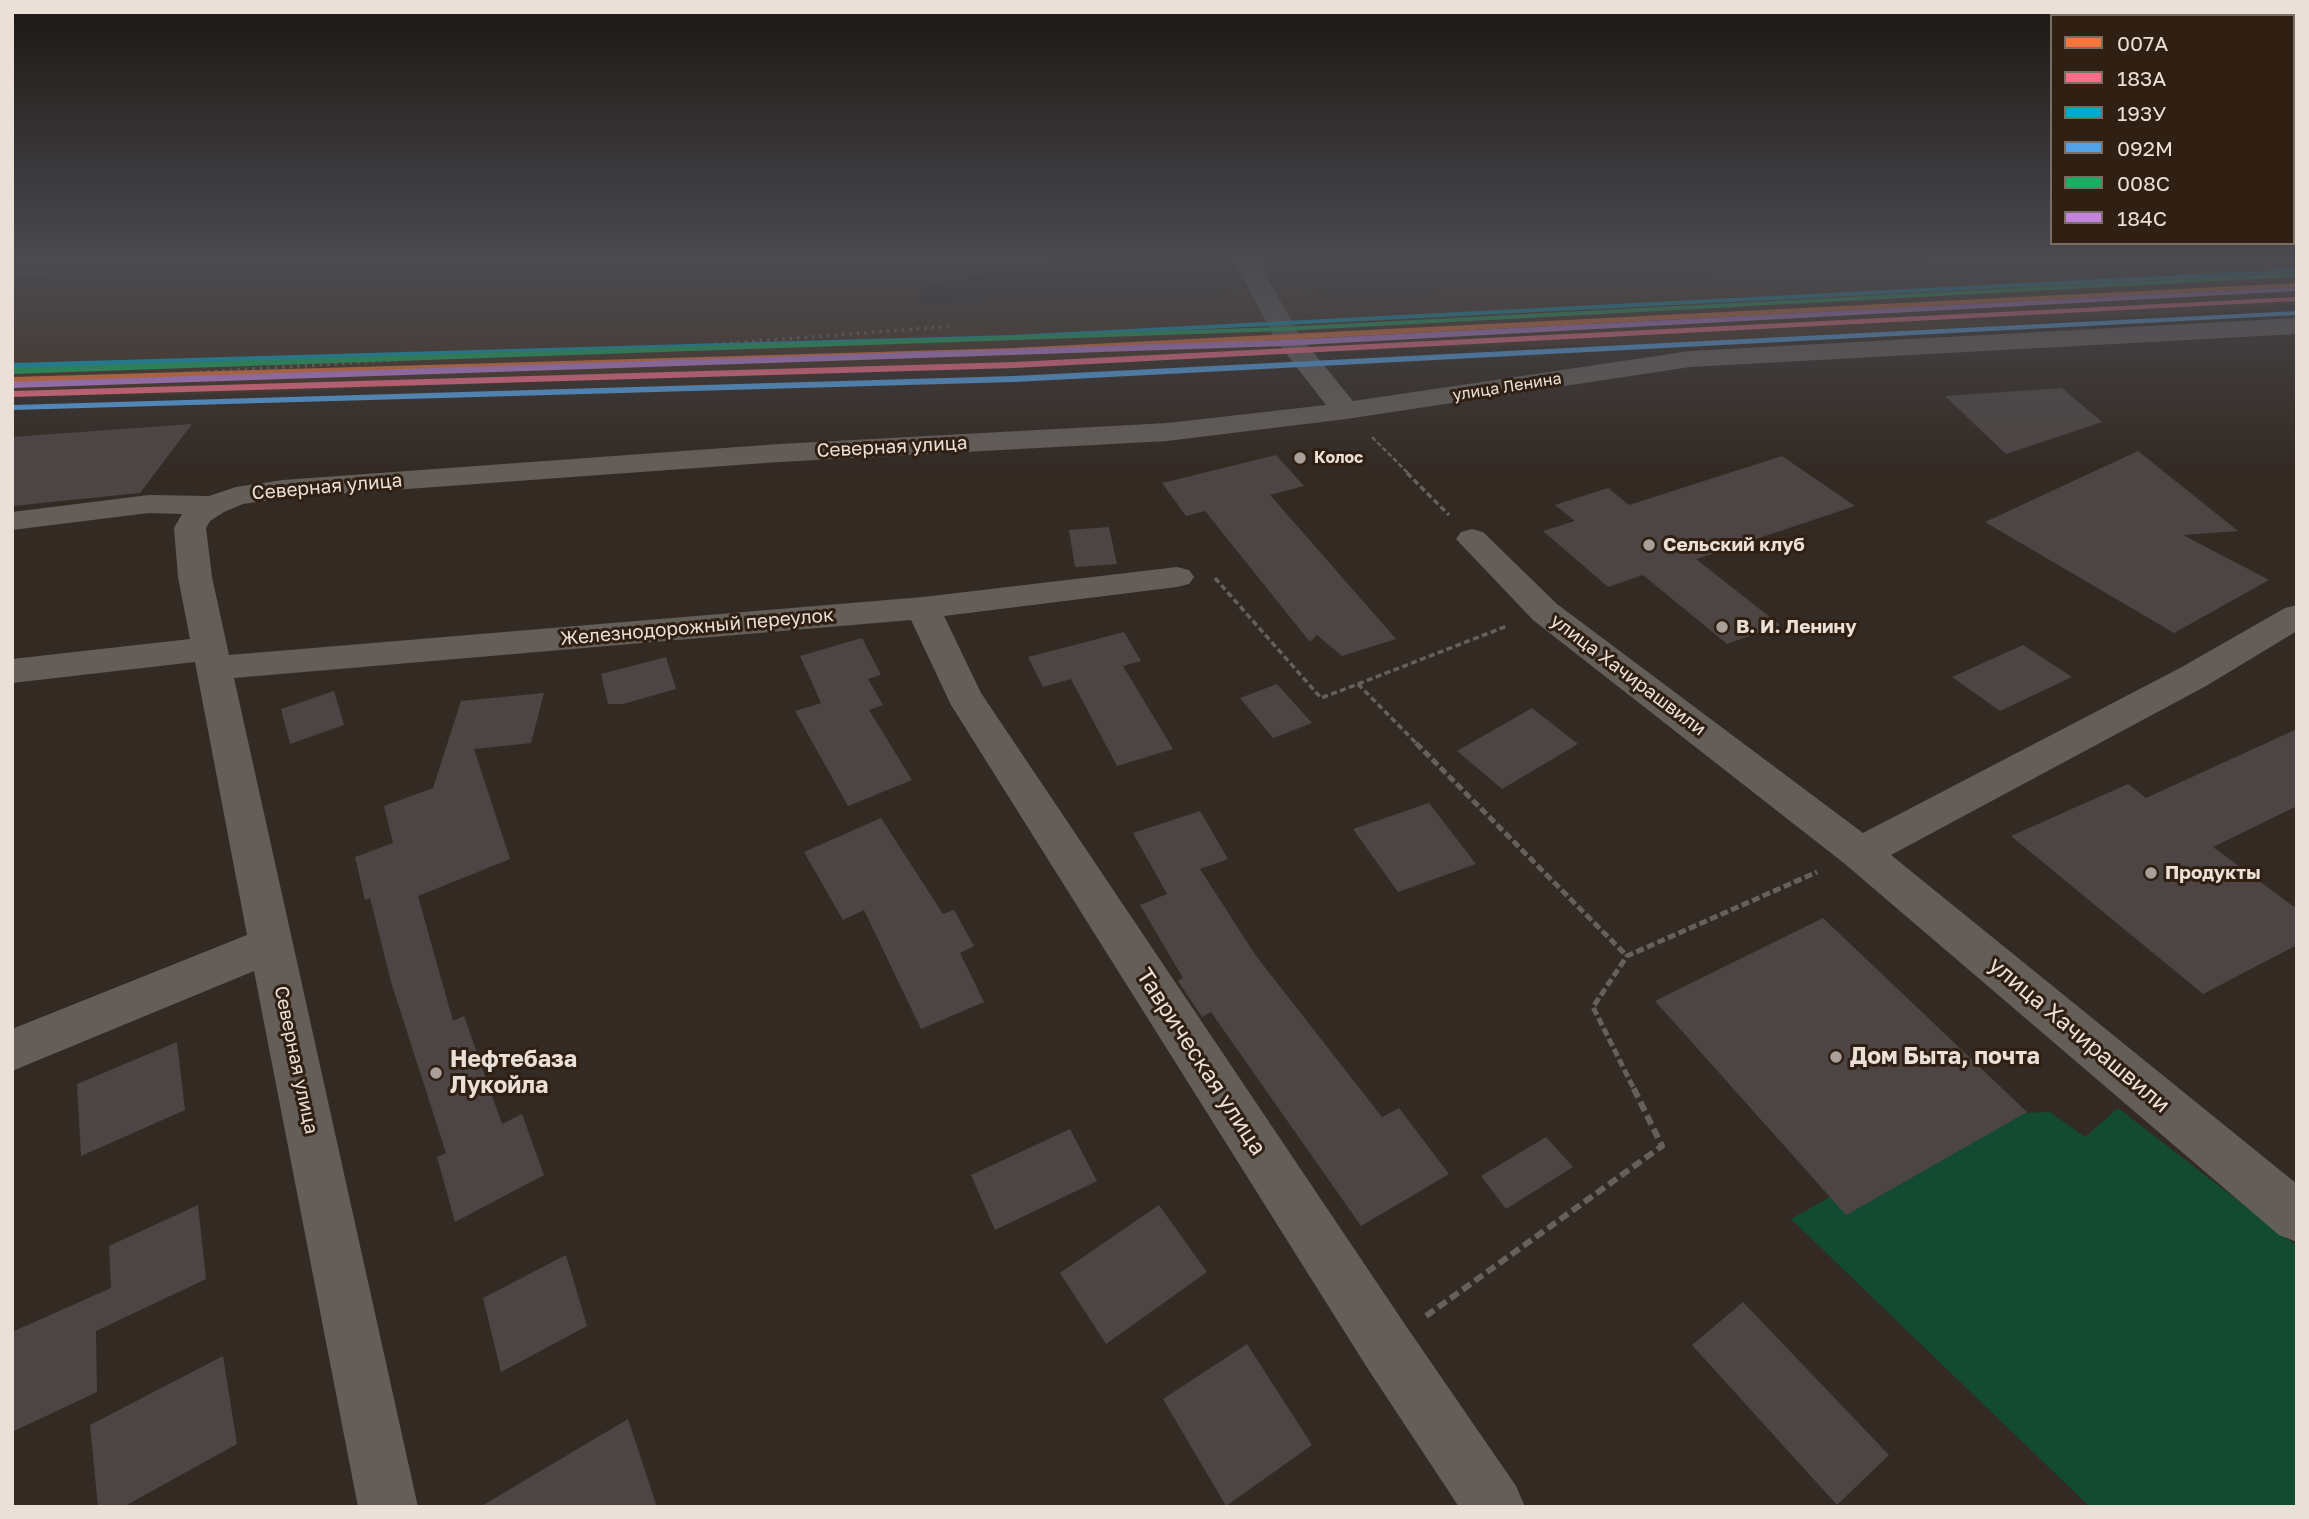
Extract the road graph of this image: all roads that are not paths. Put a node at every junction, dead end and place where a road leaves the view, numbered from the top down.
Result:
1 (1284, 331) edge
2 (2207, 331) edge
3 (1346, 411) junction
4 (213, 505) junction
5 (12, 522) edge
6 (1472, 539) road end
7 (1177, 577) road end
8 (923, 608) junction
9 (2297, 616) edge
10 (214, 658) junction
11 (12, 671) edge
12 (1860, 853) junction
13 (272, 943) junction
14 (12, 1049) edge
15 (2297, 1217) edge
16 (388, 1507) edge
17 (1494, 1507) edge

1 - 3 street
2 - 3 street, улица Ленина
3 - 4 street, Северная улица
4 - 5 street
4 - 10 street, Северная улица
6 - 12 street, улица Хачирашвили
7 - 8 street, Железнодорожный переулок
8 - 10 street, Железнодорожный переулок
8 - 17 street, Таврическая улица
9 - 12 street
10 - 11 street, Железнодорожный переулок
10 - 13 street, Северная улица
12 - 15 street, улица Хачирашвили
13 - 14 street
13 - 16 street, Северная улица

